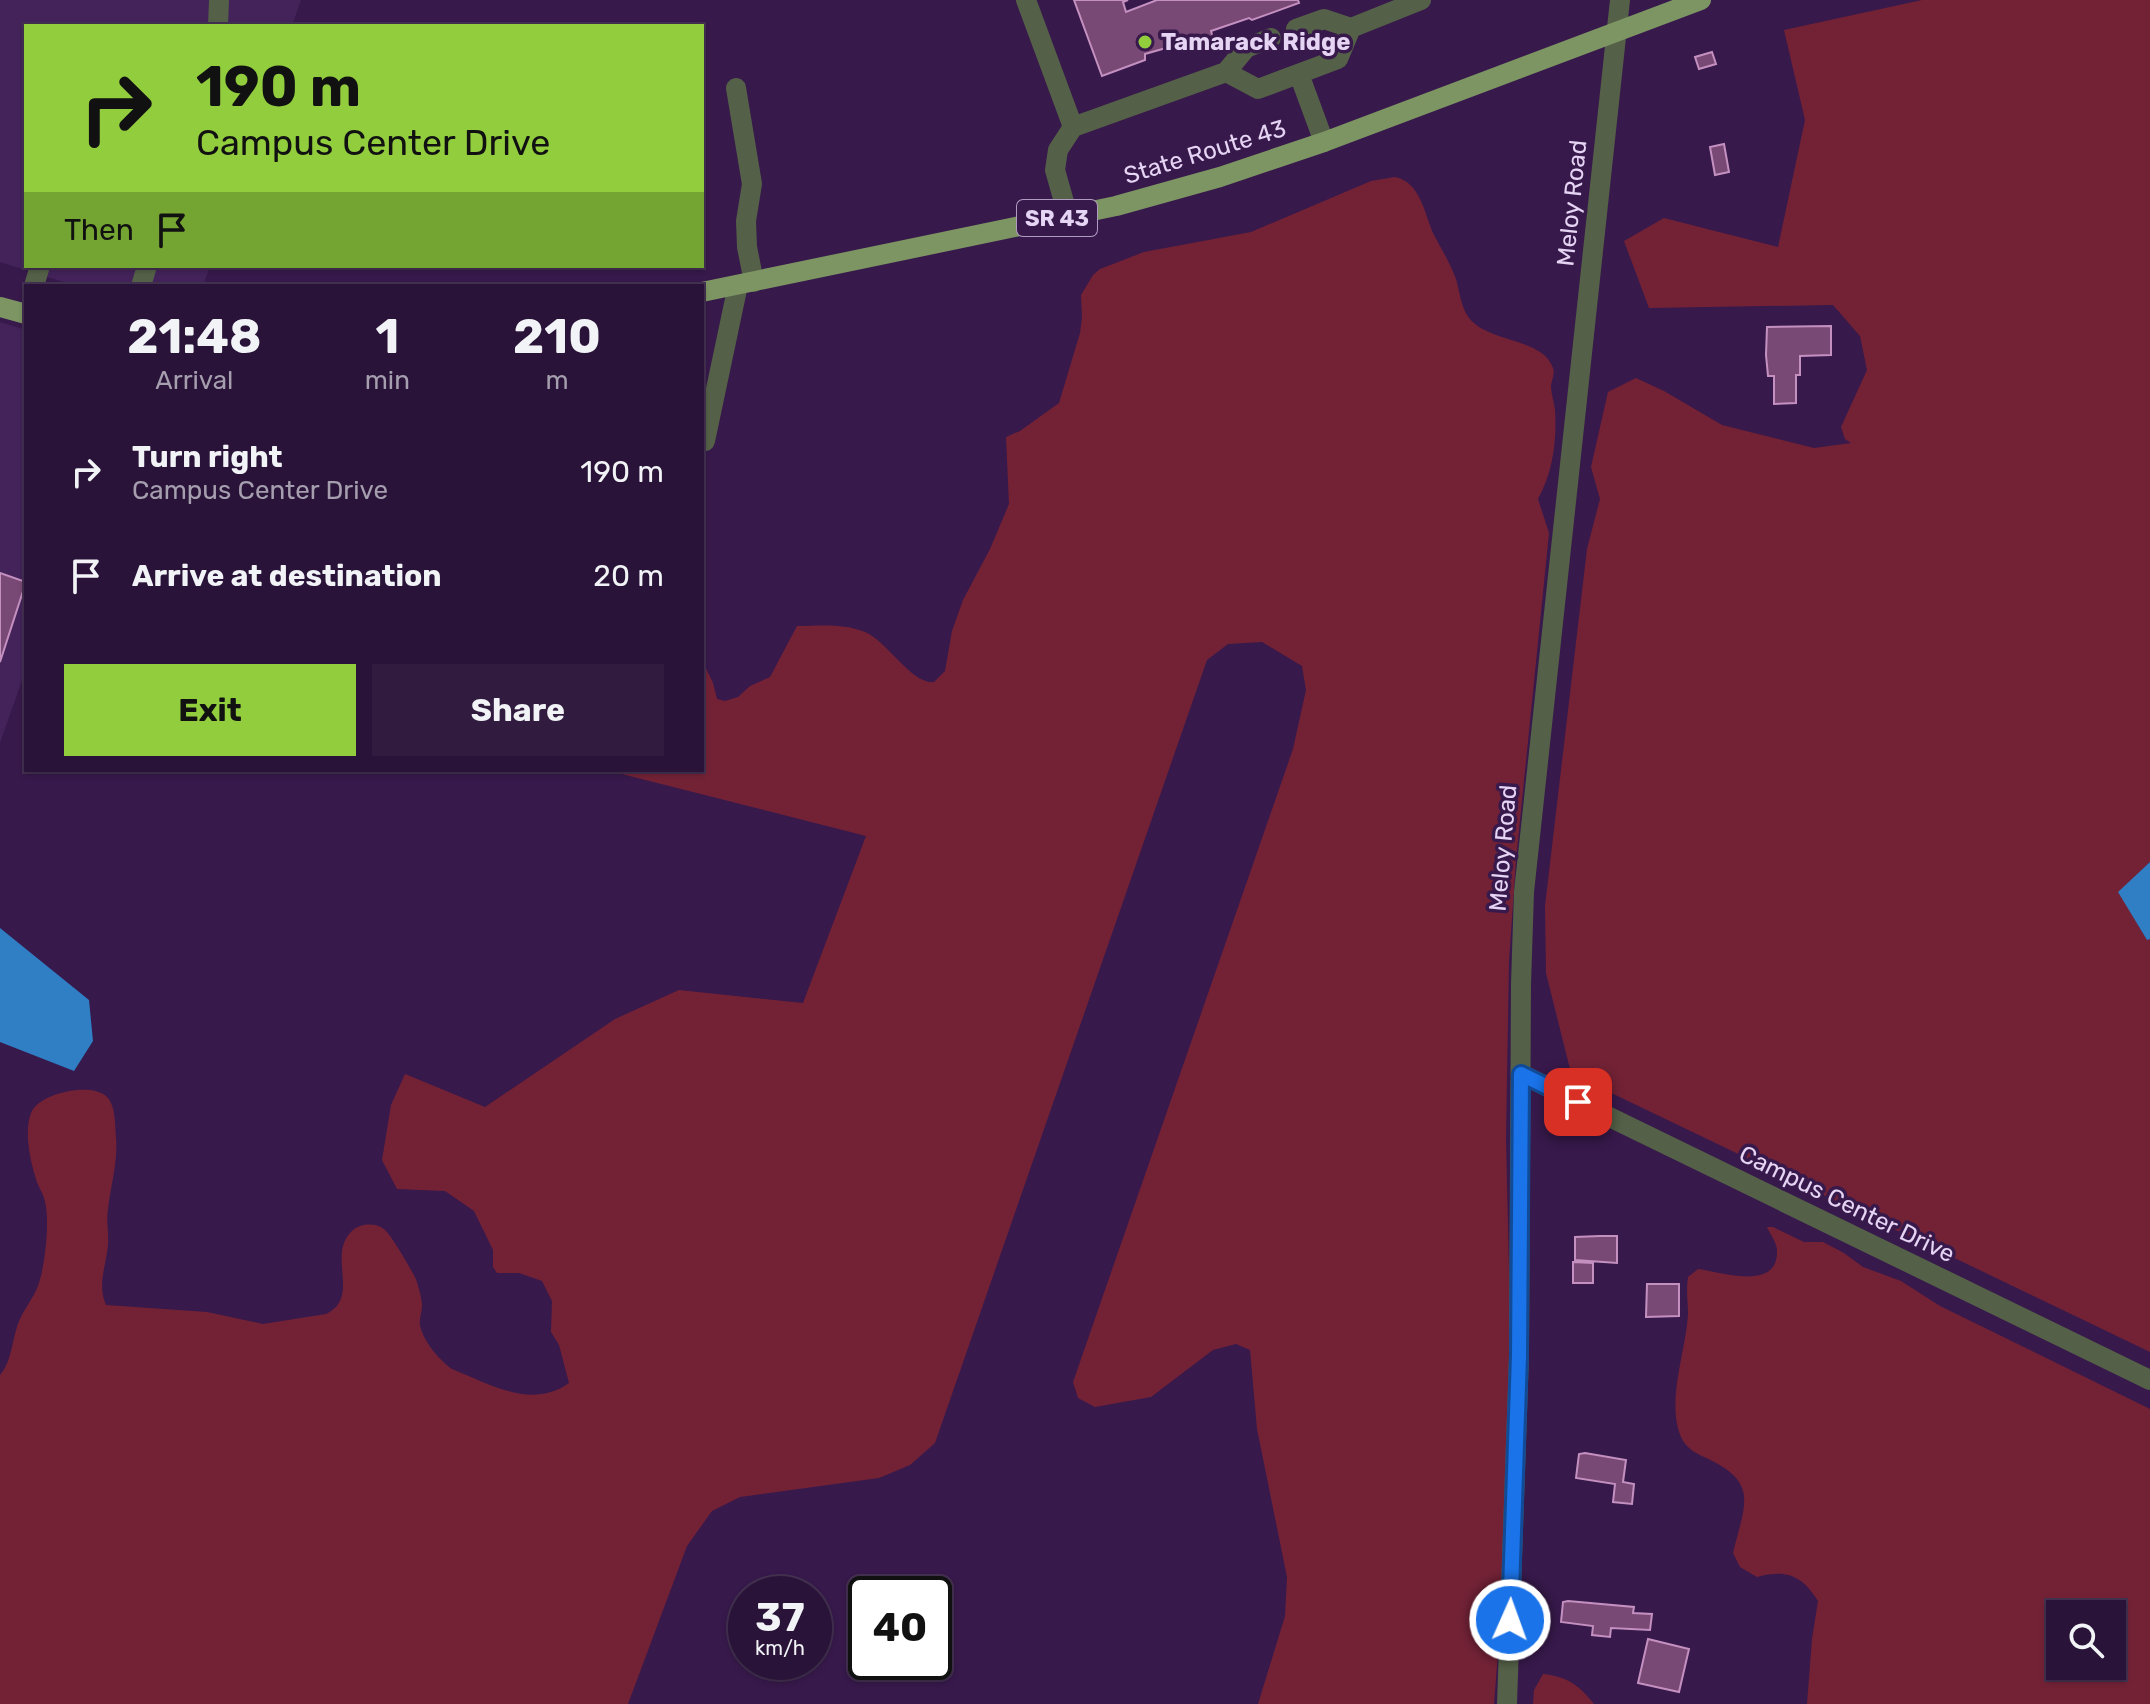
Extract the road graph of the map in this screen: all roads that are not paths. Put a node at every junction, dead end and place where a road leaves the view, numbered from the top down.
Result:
1 (219, 0) edge
2 (1026, 0) edge
3 (1421, 0) edge
4 (1620, 0) edge
5 (1701, 0) edge
6 (218, 24) edge
7 (1351, 28) junction
8 (1296, 29) dead end
9 (1615, 32) junction
10 (1271, 38) dead end
11 (1226, 72) junction
12 (1299, 74) junction
13 (736, 88) dead end
14 (1073, 127) junction
15 (1324, 142) junction
16 (1068, 216) junction
17 (746, 283) junction
18 (704, 292) edge
19 (0, 307) edge
20 (24, 313) edge
21 (705, 441) dead end
22 (1521, 1074) junction
23 (2150, 1380) edge
24 (1507, 1704) edge

1 - 6 street
2 - 14 street
3 - 7 street
4 - 9 street, Meloy Road
5 - 9 main road, SR 43
7 - 8 street
7 - 12 street
9 - 15 main road, State Route 43 / SR 43
9 - 22 street, Meloy Road
10 - 11 street
11 - 12 street
11 - 14 street
12 - 15 street
13 - 17 street
14 - 16 street
15 - 16 main road, State Route 43 / SR 43
16 - 17 main road, State Route 43 / SR 43
17 - 18 main road, State Route 43 / SR 43
17 - 21 street
19 - 20 main road
22 - 23 street, Campus Center Drive
22 - 24 street, Meloy Road

